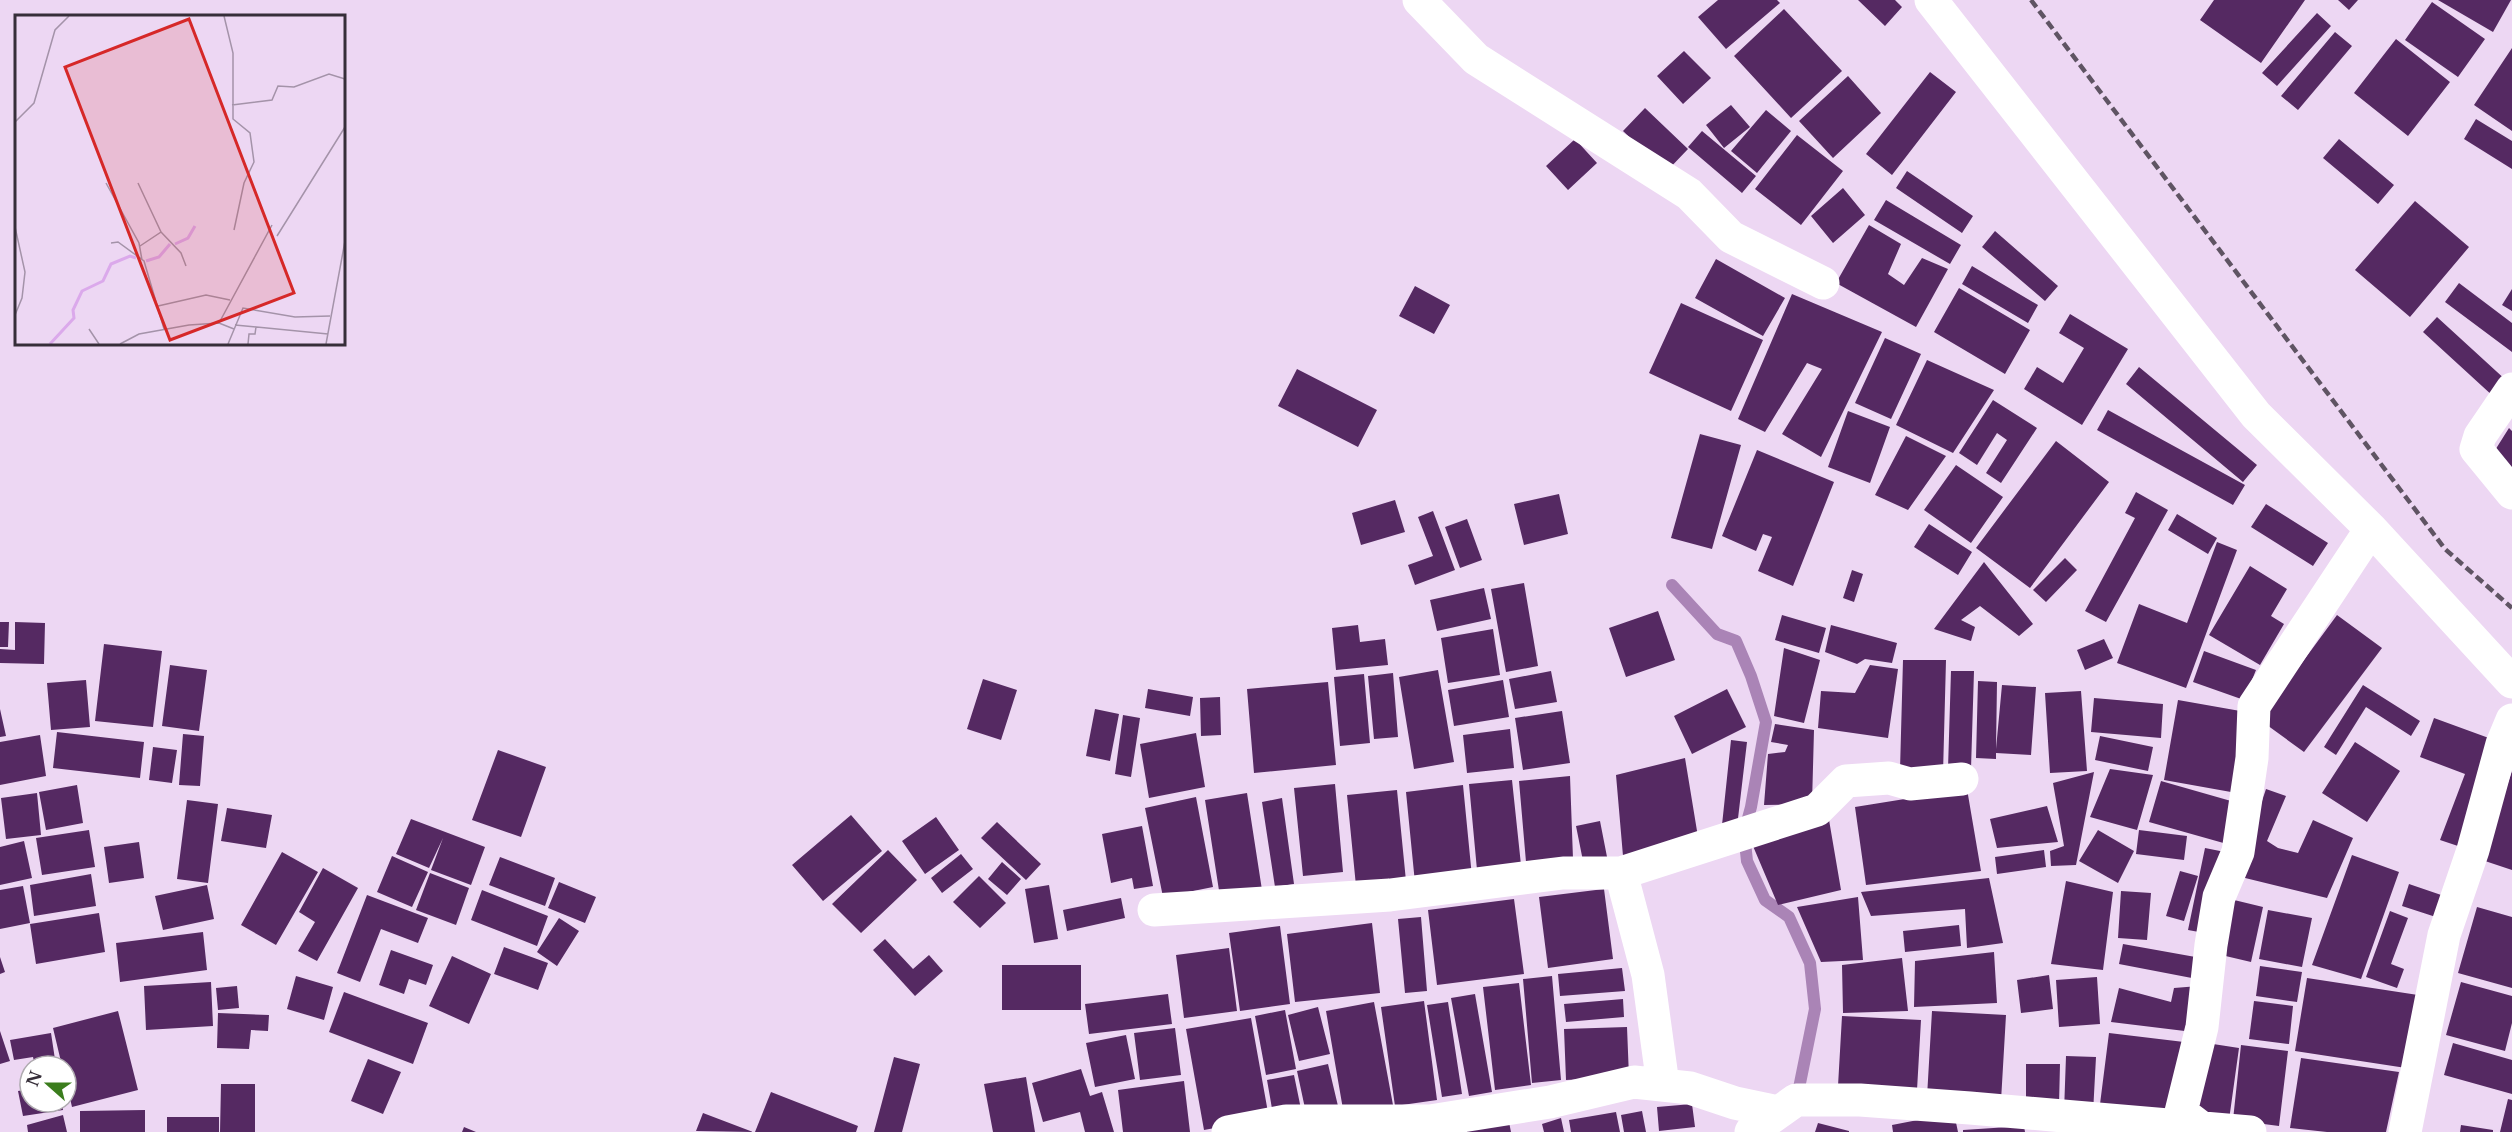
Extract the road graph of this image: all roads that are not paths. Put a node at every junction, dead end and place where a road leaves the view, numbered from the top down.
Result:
1 (1419, 0) edge
2 (1931, 0) edge
3 (1823, 283) dead end
4 (2512, 390) edge
5 (2512, 493) edge
6 (2370, 529) junction
7 (2512, 682) edge
8 (2512, 720) edge
9 (1962, 779) dead end
10 (1621, 873) junction
11 (1154, 910) dead end
12 (1663, 1085) junction
13 (1778, 1112) junction
14 (2202, 1128) junction
15 (1228, 1132) edge
16 (1750, 1132) edge
17 (2250, 1132) edge
18 (2405, 1132) edge

1 - 3 street
2 - 6 street
4 - 5 street
6 - 7 street
6 - 14 street
8 - 18 street
9 - 10 street
10 - 11 street
10 - 12 street
12 - 13 street
12 - 15 street
13 - 14 street
13 - 16 street
14 - 17 street

